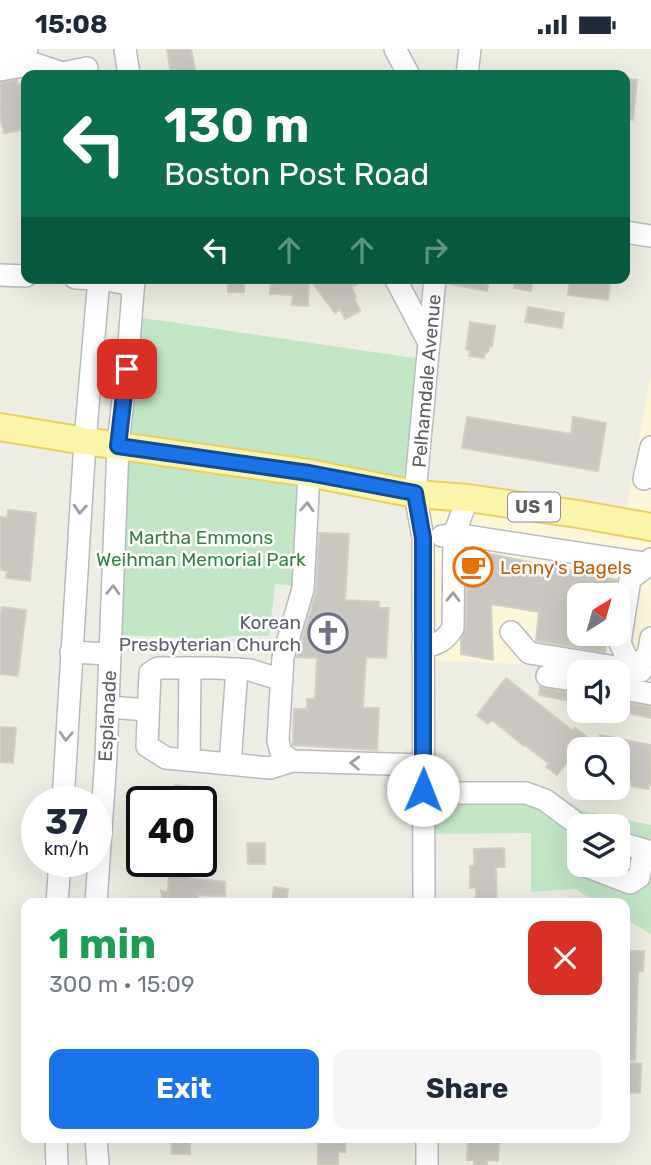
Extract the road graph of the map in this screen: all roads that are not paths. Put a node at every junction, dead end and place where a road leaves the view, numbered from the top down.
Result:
1 (125, 49) edge
2 (395, 49) edge
3 (470, 49) edge
4 (87, 64) edge
5 (0, 70) edge
6 (53, 70) edge
7 (70, 70) edge
8 (128, 70) edge
9 (406, 70) edge
10 (468, 70) edge
11 (630, 232) edge
12 (650, 232) edge
13 (0, 263) edge
14 (21, 263) edge
15 (0, 275) edge
16 (21, 276) edge
17 (98, 284) edge
18 (134, 284) edge
19 (398, 284) edge
20 (434, 284) edge
21 (428, 341) junction
22 (0, 427) edge
23 (85, 441) junction
24 (118, 446) junction
25 (651, 447) edge
26 (309, 473) junction
27 (644, 479) dead end
28 (415, 493) junction
29 (468, 498) junction
30 (651, 527) edge
31 (454, 534) junction
32 (423, 538) junction
33 (651, 563) edge
34 (511, 632) dead end
35 (651, 638) edge
36 (423, 648) junction
37 (71, 652) junction
38 (110, 654) junction
39 (190, 668) junction
40 (237, 669) junction
41 (642, 671) edge
42 (547, 676) dead end
43 (567, 679) edge
44 (282, 680) junction
45 (630, 690) edge
46 (651, 694) edge
47 (108, 706) junction
48 (148, 710) junction
49 (189, 760) junction
50 (292, 761) junction
51 (230, 764) junction
52 (423, 765) junction
53 (64, 786) edge
54 (423, 790) junction
55 (567, 816) edge
56 (630, 846) edge
57 (648, 851) edge
58 (59, 877) edge
59 (614, 877) edge
60 (57, 898) edge
61 (96, 898) edge
62 (424, 898) edge
63 (56, 1143) edge
64 (96, 1143) edge
65 (427, 1143) edge
66 (57, 1165) edge
67 (97, 1165) edge
68 (427, 1165) edge

1 - 8 street
2 - 9 street
3 - 10 street
4 - 7 street
5 - 6 street
11 - 12 street
13 - 14 street
15 - 16 street
17 - 23 street, Esplanade
18 - 24 street, Esplanade
19 - 21 street
20 - 21 street, Pelhamdale Avenue
21 - 28 street, Pelhamdale Avenue
22 - 23 main road, US 1
23 - 24 main road, US 1
23 -> 37 street, Esplanade
24 - 26 main road, US 1
38 -> 24 street, Esplanade
25 - 27 street
26 - 28 main road, US 1
44 -> 26 street
28 - 29 main road, US 1
28 - 32 street, Pelhamdale Avenue
29 - 30 main road, US 1
29 - 31 street
31 - 32 street
31 - 33 street
36 -> 31 street
32 - 36 street, Pelhamdale Avenue
33 - 41 street
34 - 41 street
35 - 41 street
36 - 52 street, Pelhamdale Avenue
37 - 38 street
37 -> 53 street, Esplanade
38 - 47 street, Esplanade
39 - 40 street
39 - 48 street
39 - 49 street
40 - 44 street
40 - 51 street
42 - 43 street
44 - 50 street
45 - 46 street
47 - 48 street
47 - 61 street, Esplanade
48 - 49 street
49 - 51 street
50 - 51 street
52 -> 50 street
52 - 54 street, Pelhamdale Avenue
54 - 55 street
54 - 62 street, Pelhamdale Avenue
56 - 57 street
57 - 59 street
58 - 60 street
63 - 66 street
64 - 67 street
65 - 68 street

